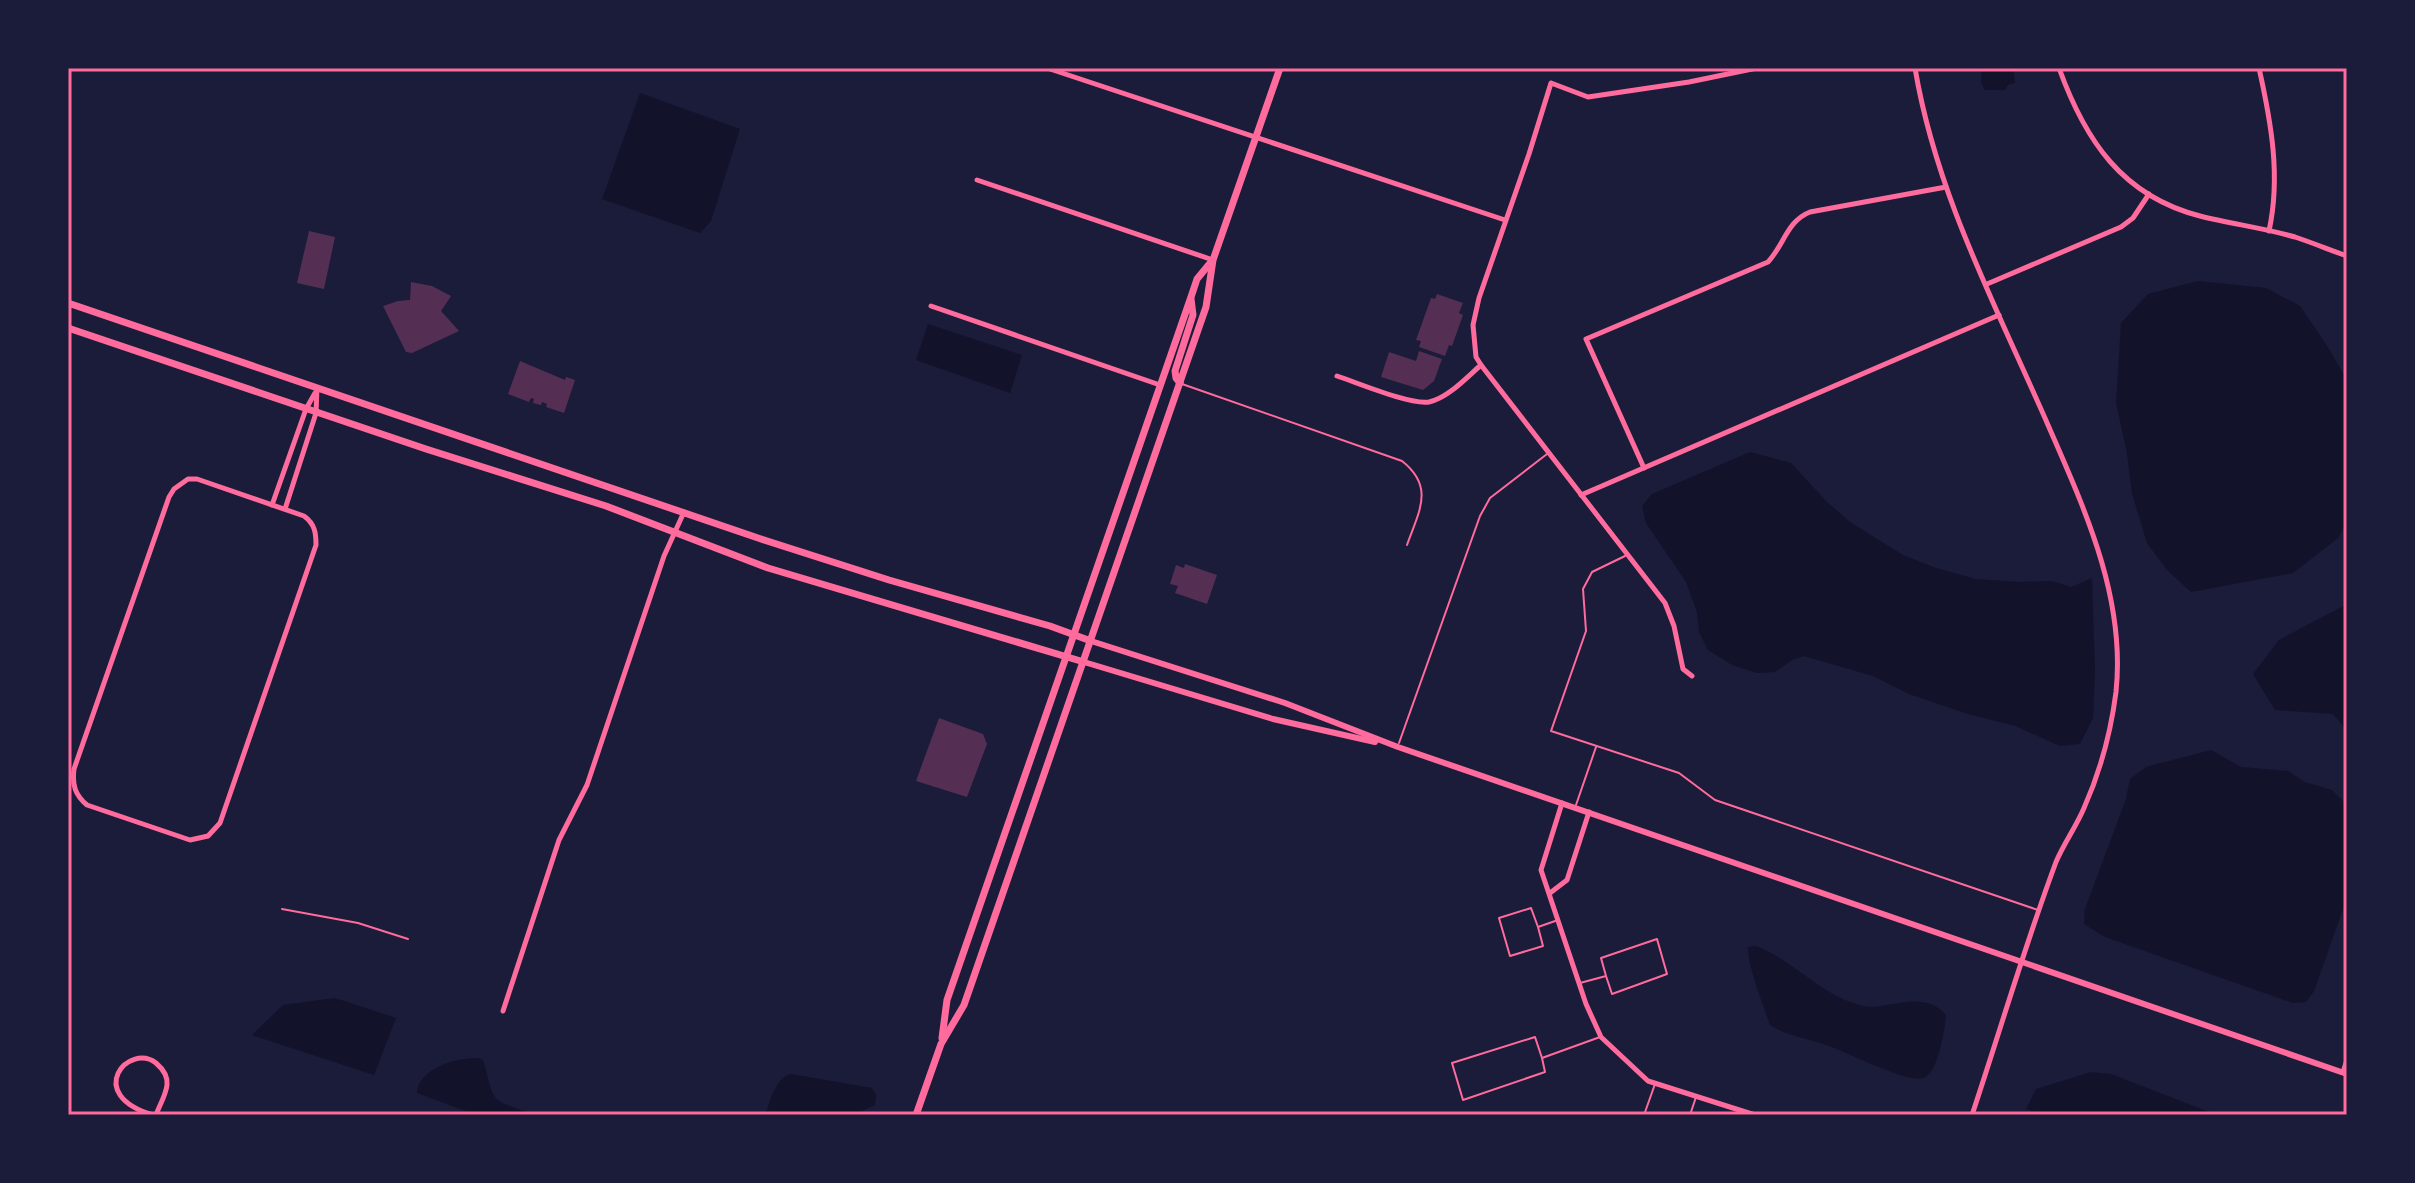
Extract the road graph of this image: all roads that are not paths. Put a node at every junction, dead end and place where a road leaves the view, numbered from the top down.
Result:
1 (1047, 68) edge
2 (1280, 68) edge
3 (1757, 68) edge
4 (1915, 68) edge
5 (2059, 68) edge
6 (2259, 68) edge
7 (1741, 70) edge
8 (1256, 138) junction
9 (977, 180) dead end
10 (1946, 187) junction
11 (2149, 194) junction
12 (1506, 220) junction
13 (2269, 231) junction
14 (2347, 256) edge
15 (1213, 260) junction
16 (1987, 284) junction
17 (1191, 297) junction
18 (68, 303) edge
19 (931, 306) dead end
20 (1999, 315) junction
21 (68, 328) edge
22 (1481, 365) junction
23 (1337, 376) dead end
24 (1180, 383) junction
25 (1160, 385) junction
26 (317, 388) junction
27 (306, 409) junction
28 (316, 413) junction
29 (1548, 454) junction
30 (1644, 468) junction
31 (1581, 495) junction
32 (272, 505) junction
33 (285, 509) junction
34 (684, 512) junction
35 (675, 534) junction
36 (1407, 545) dead end
37 (1626, 556) junction
38 (1074, 634) junction
39 (1091, 641) junction
40 (1066, 657) junction
41 (1084, 662) junction
42 (1692, 676) dead end
43 (1596, 746) junction
44 (1398, 747) junction
45 (1562, 803) junction
46 (1575, 808) junction
47 (1589, 812) junction
48 (1550, 893) junction
49 (282, 909) dead end
50 (2039, 911) junction
51 (1559, 920) junction
52 (1538, 927) junction
53 (408, 939) dead end
54 (2022, 963) junction
55 (1606, 976) junction
56 (1579, 984) junction
57 (503, 1011) dead end
58 (1601, 1037) junction
59 (941, 1044) junction
60 (1542, 1058) junction
61 (2347, 1060) edge
62 (2345, 1073) edge
63 (1655, 1083) junction
64 (1696, 1096) junction
65 (154, 1115) edge
66 (916, 1115) edge
67 (1644, 1115) edge
68 (1690, 1115) edge
69 (1755, 1115) edge
70 (1972, 1115) edge

1 - 8 street
2 - 8 main road
3 - 7 street
4 - 10 street
5 - 11 street
6 - 13 street
7 - 12 street
8 - 12 street
8 - 15 main road
9 - 15 street
10 - 16 street
10 - 30 street
11 - 13 street
11 - 16 street
12 - 22 street
13 - 14 street
15 - 17 main road
15 - 24 main road
16 - 20 street
17 - 24 main road
17 - 25 main road
18 - 26 main road
19 - 25 street
20 - 30 street
20 - 50 street
21 - 27 main road
22 - 23 street
22 - 29 street
24 - 36 lane
24 - 39 main road
25 - 38 main road
26 - 27 street
26 - 28 street
26 - 34 main road
27 - 28 main road
27 - 32 street
28 - 33 street
28 - 35 main road
29 - 31 street
29 - 44 lane
30 - 31 street
31 - 37 street
32 - 33 street
32 - 33 street
34 - 35 street
34 - 38 main road
35 - 40 main road
35 - 57 street
37 - 42 street
37 - 43 lane
38 - 39 main road
38 - 40 main road
39 - 41 main road
39 - 44 street
40 - 41 main road
40 - 59 main road
41 - 44 street
41 - 59 main road
43 - 46 lane
43 - 50 lane
44 - 45 street
45 - 46 street
45 - 48 street
46 - 47 street
47 - 48 street
47 - 54 street
48 - 51 street
49 - 53 lane
50 - 54 street
51 - 52 lane
51 - 56 street
52 - 52 lane
54 - 62 street
54 - 70 street
55 - 55 lane
55 - 56 lane
56 - 58 street
58 - 60 lane
58 - 63 street
59 - 66 main road
60 - 60 lane
61 - 62 street
63 - 64 street
63 - 67 lane
64 - 68 lane
64 - 69 street
65 - 65 street

